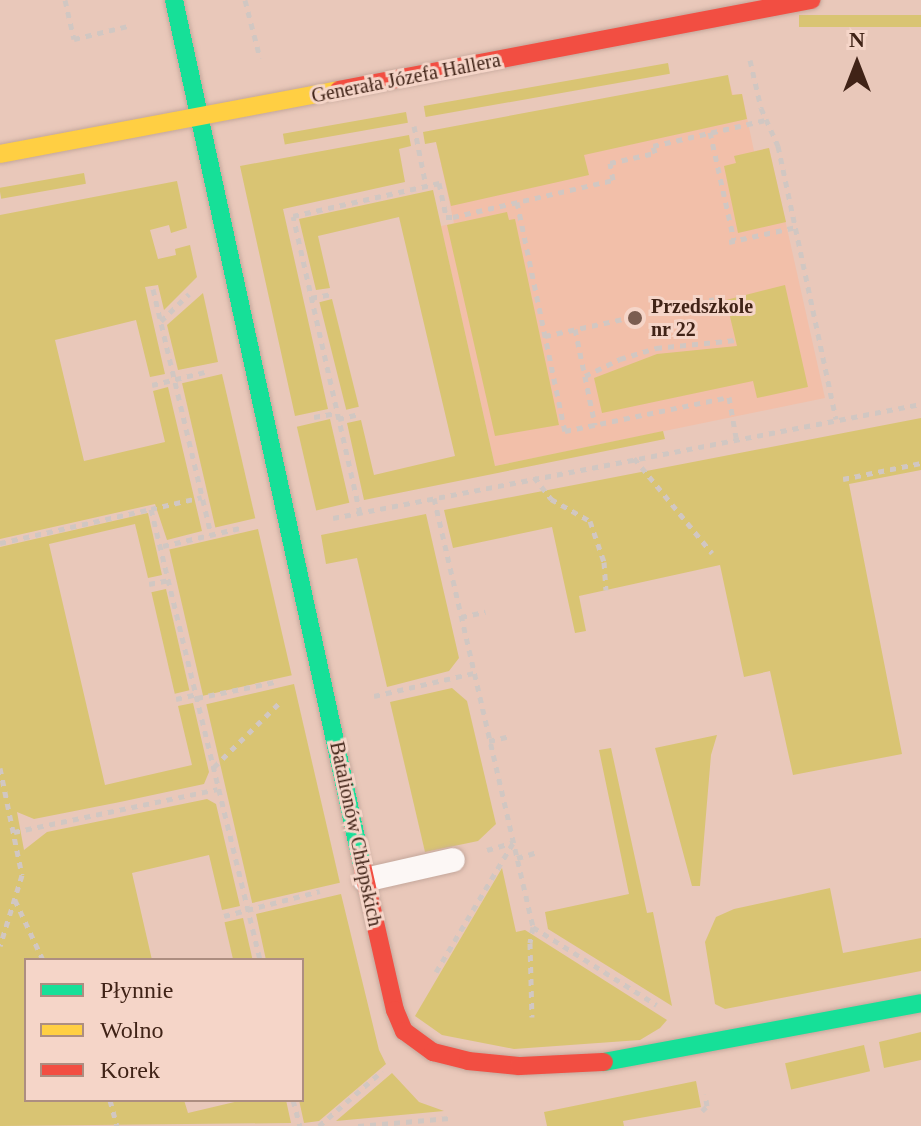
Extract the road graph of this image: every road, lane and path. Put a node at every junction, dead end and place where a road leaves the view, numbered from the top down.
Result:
1 (65, 0) edge
2 (174, 0) edge
3 (245, 0) edge
4 (811, 0) edge
5 (128, 26) dead end
6 (260, 60) dead end
7 (755, 81) dead end
8 (201, 117) junction
9 (766, 120) junction
10 (414, 126) dead end
11 (710, 132) junction
12 (0, 154) edge
13 (426, 186) junction
14 (517, 201) junction
15 (796, 227) junction
16 (153, 289) dead end
17 (193, 290) dead end
18 (331, 294) dead end
19 (311, 298) junction
20 (714, 299) dead end
21 (161, 321) junction
22 (575, 329) junction
23 (545, 336) junction
24 (736, 340) dead end
25 (216, 369) dead end
26 (585, 376) junction
27 (175, 379) junction
28 (152, 385) dead end
29 (921, 404) edge
30 (359, 414) dead end
31 (338, 419) junction
32 (836, 419) junction
33 (595, 425) junction
34 (736, 437) junction
35 (634, 458) junction
36 (921, 463) edge
37 (534, 477) junction
38 (843, 479) dead end
39 (202, 497) junction
40 (434, 498) junction
41 (151, 509) junction
42 (360, 513) junction
43 (323, 520) dead end
44 (252, 525) dead end
45 (211, 535) junction
46 (0, 543) edge
47 (163, 546) junction
48 (712, 553) dead end
49 (170, 580) junction
50 (149, 584) dead end
51 (606, 590) dead end
52 (485, 612) dead end
53 (461, 617) junction
54 (474, 673) junction
55 (312, 674) junction
56 (197, 696) junction
57 (176, 699) dead end
58 (329, 707) junction
59 (511, 736) dead end
60 (489, 741) junction
61 (0, 768) edge
62 (213, 768) junction
63 (218, 789) junction
64 (14, 832) junction
65 (513, 842) junction
66 (535, 853) dead end
67 (517, 858) junction
68 (453, 860) dead end
69 (365, 880) junction
70 (15, 900) junction
71 (247, 909) junction
72 (224, 916) dead end
73 (533, 927) junction
74 (0, 946) edge
75 (42, 958) edge
76 (259, 958) edge
77 (435, 974) dead end
78 (921, 1003) edge
79 (671, 1013) dead end
80 (532, 1025) dead end
81 (388, 1066) dead end
82 (111, 1102) edge
83 (294, 1102) edge
84 (450, 1118) dead end
85 (395, 1124) edge
86 (117, 1126) edge
87 (300, 1126) edge
88 (319, 1126) edge
89 (358, 1126) edge

1 - 5 path
2 - 8 street, Batalionów Chłopskich
3 - 6 path
4 - 8 street, Generała Józefa Hallera
7 - 9 path
8 - 12 street, Generała Józefa Hallera
8 - 55 street, Batalionów Chłopskich
9 - 11 path
9 - 15 path
10 - 13 path
11 - 14 path
11 - 15 path
13 - 14 path
13 - 19 path
14 - 23 path
15 - 32 path
16 - 21 path
17 - 21 path
18 - 19 path
19 - 31 path
20 - 22 path
21 - 27 path
22 - 23 path
22 - 26 path
23 - 33 path
24 - 26 path
25 - 27 path
26 - 33 path
27 - 28 path
27 - 39 path
29 - 32 path
30 - 31 path
31 - 42 path
32 - 34 path
33 - 34 path
34 - 35 path
35 - 37 path
35 - 48 path
36 - 38 path
37 - 40 path
37 - 51 path
39 - 41 path
39 - 45 path
40 - 42 path
40 - 53 path
41 - 46 path
41 - 47 path
42 - 43 path
44 - 45 path
45 - 47 path
47 - 49 path
49 - 50 path
49 - 56 path
52 - 53 path
53 - 54 path
54 - 58 path
54 - 60 path
55 - 56 path
55 - 58 street, Batalionów Chłopskich
55 - 62 path
56 - 57 path
56 - 62 path
58 - 69 street, Batalionów Chłopskich
59 - 60 path
60 - 65 path
61 - 64 path
62 - 63 path
63 - 64 path
63 - 71 path
64 - 70 path
65 - 67 path
65 - 77 path
66 - 67 path
67 - 73 path
68 - 69 lane
69 - 71 path
69 - 78 street, Batalionów Chłopskich
70 - 74 path
70 - 75 path
71 - 72 path
71 - 76 path
73 - 79 path
73 - 80 path
81 - 88 path
82 - 86 path
83 - 87 path
84 - 85 path
85 - 89 path

